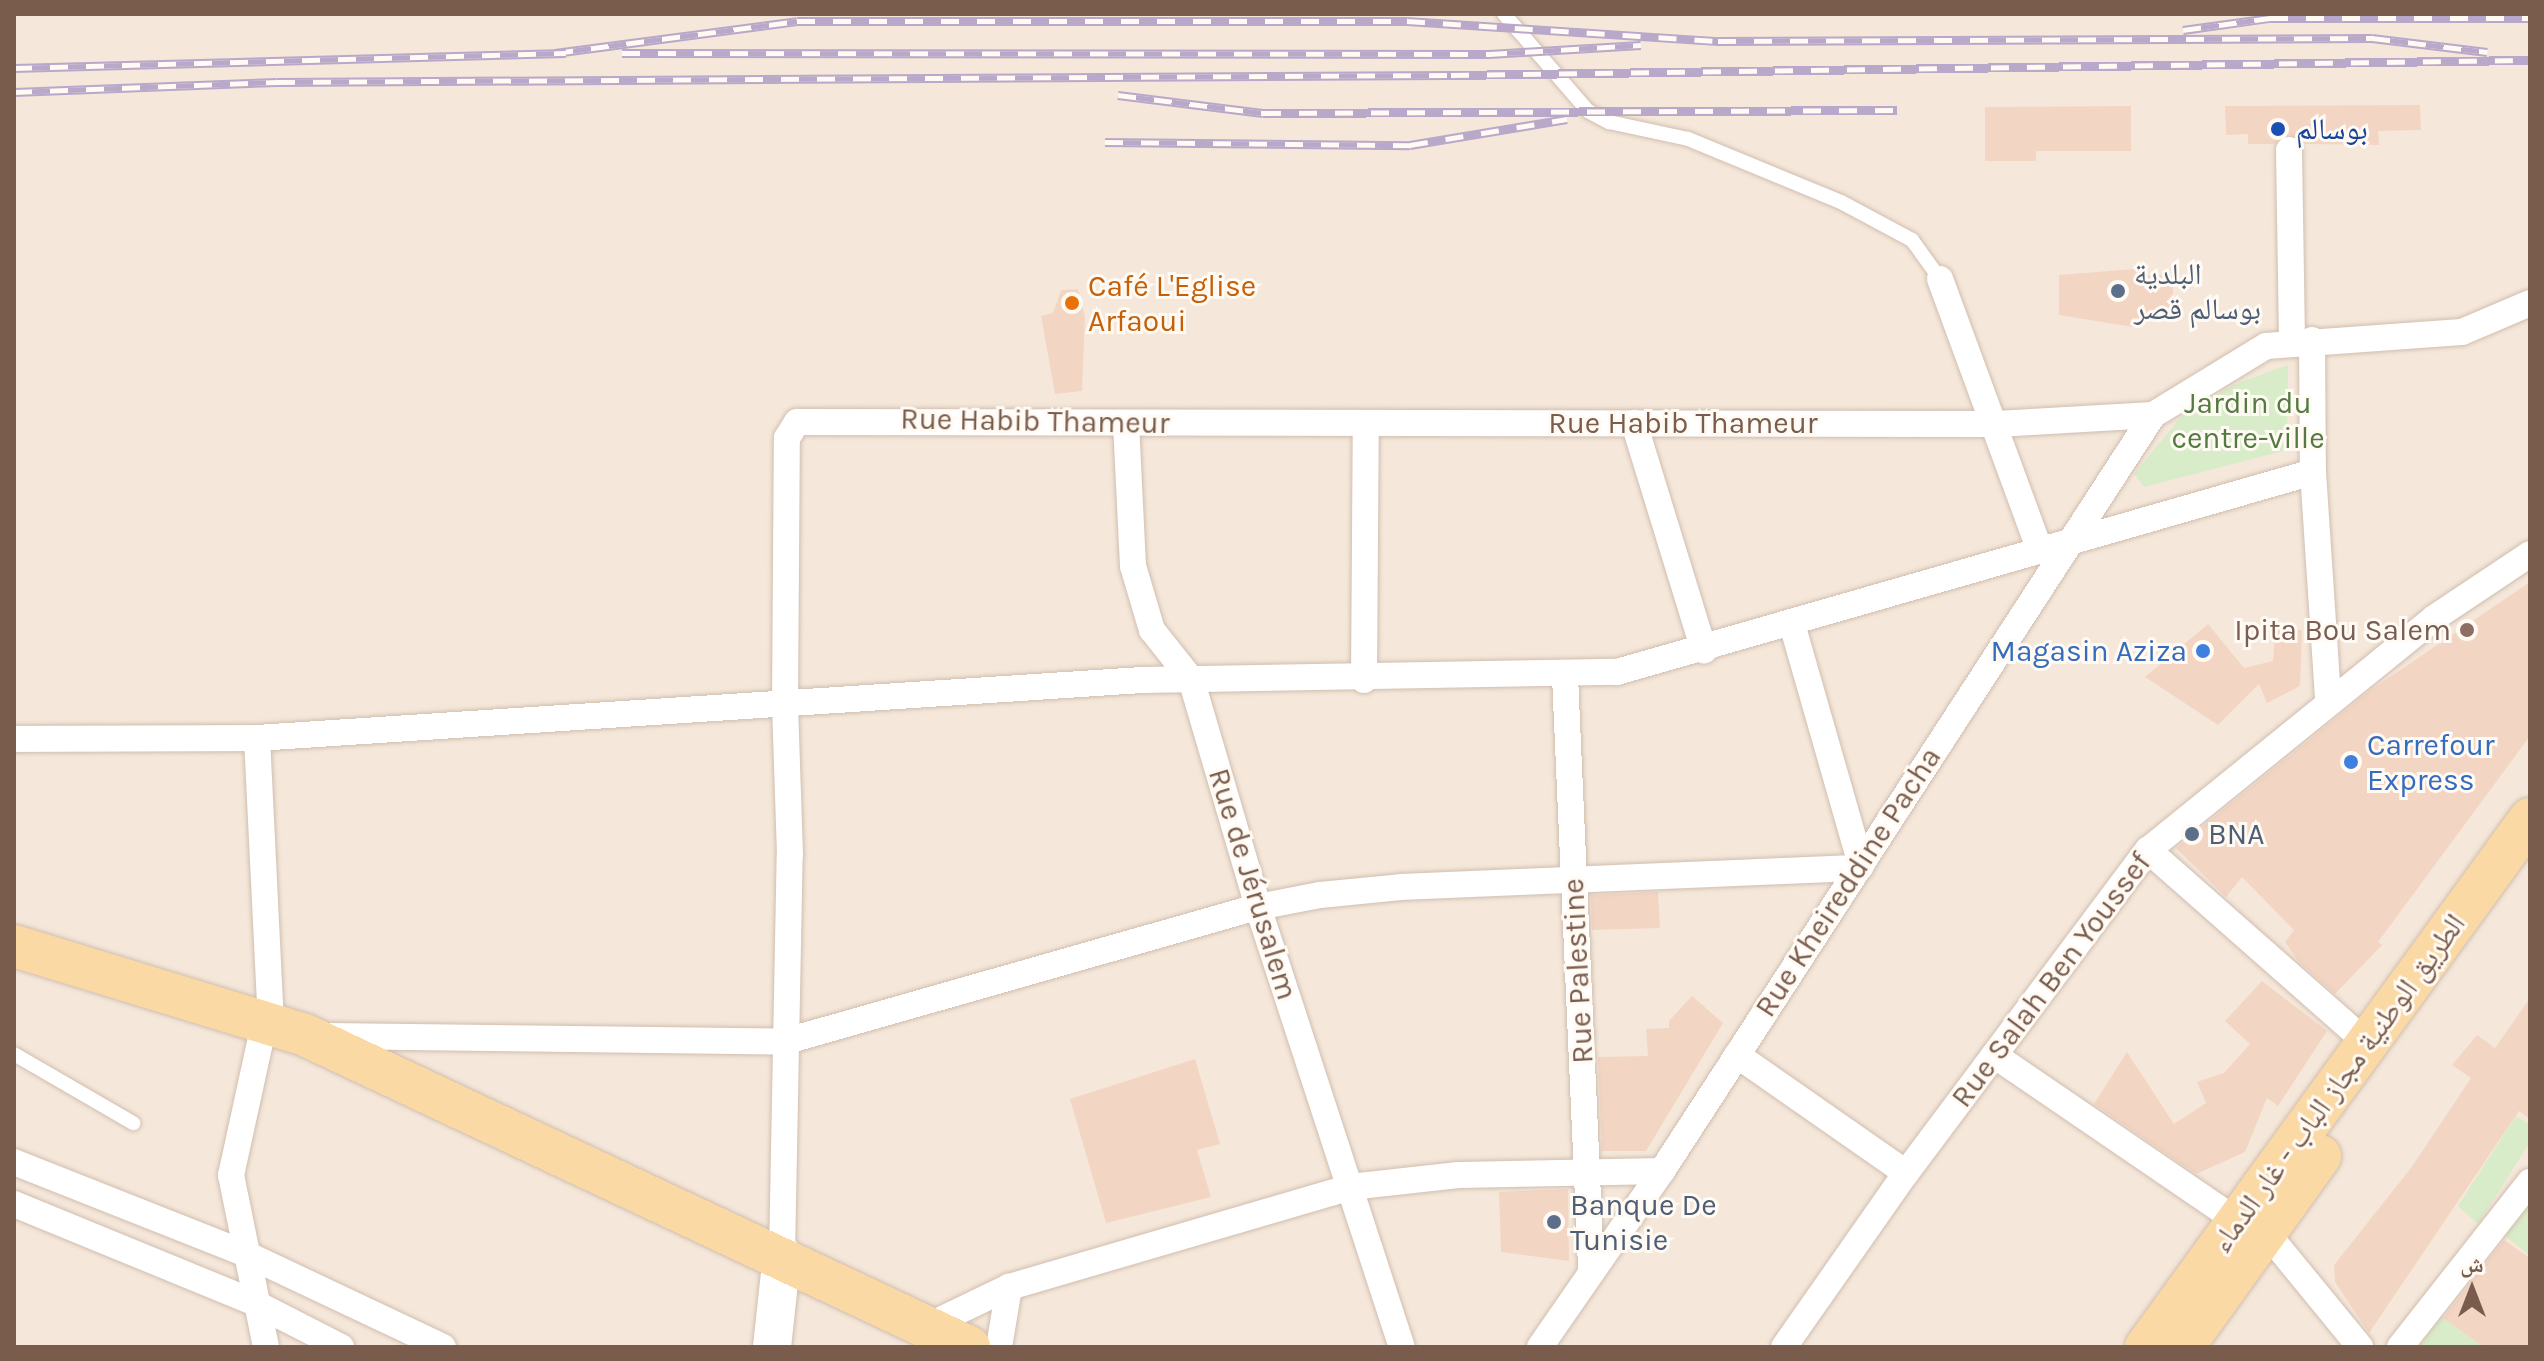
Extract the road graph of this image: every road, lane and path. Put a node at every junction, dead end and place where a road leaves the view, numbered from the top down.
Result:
1 (1504, 14) edge
2 (2289, 150) dead end
3 (1940, 279) joint
4 (2530, 303) edge
5 (2302, 340) junction
6 (2153, 415) junction
7 (1126, 423) junction
8 (1366, 423) junction
9 (1634, 423) junction
10 (1997, 424) junction
11 (2313, 472) junction
12 (2072, 543) junction
13 (2040, 551) junction
14 (2530, 554) edge
15 (1792, 624) junction
16 (1704, 650) junction
17 (1565, 676) junction
18 (1191, 679) junction
19 (1364, 680) junction
20 (2328, 700) junction
21 (785, 704) junction
22 (257, 738) junction
23 (14, 739) edge
24 (2530, 819) edge
25 (2148, 850) junction
26 (1860, 867) junction
27 (2530, 867) edge
28 (1574, 880) junction
29 (1258, 907) junction
30 (14, 946) edge
31 (280, 1028) junction
32 (783, 1042) junction
33 (2368, 1044) junction
34 (14, 1054) edge
35 (1737, 1055) junction
36 (1994, 1055) junction
37 (133, 1123) dead end
38 (14, 1162) edge
39 (1588, 1168) junction
40 (1662, 1171) junction
41 (1906, 1173) junction
42 (2530, 1182) edge
43 (1350, 1187) junction
44 (14, 1204) edge
45 (2252, 1227) junction
46 (244, 1253) junction
47 (782, 1255) junction
48 (1591, 1267) junction
49 (1009, 1287) junction
50 (253, 1302) junction
51 (930, 1325) junction
52 (266, 1347) edge
53 (341, 1347) edge
54 (443, 1347) edge
55 (772, 1347) edge
56 (969, 1347) edge
57 (999, 1347) edge
58 (1402, 1347) edge
59 (1540, 1347) edge
60 (1784, 1347) edge
61 (2146, 1347) edge
62 (2183, 1347) edge
63 (2360, 1347) edge
64 (2400, 1347) edge

1 - 3 lane
2 - 5 street
3 - 10 street
4 - 5 street, Rue Habib Thameur
5 - 6 street, Rue Habib Thameur
5 - 11 street
6 - 10 street, Rue Habib Thameur
6 - 12 street, Rue Kheireddine Pacha
7 - 8 street, Rue Habib Thameur
7 - 18 street, Rue de Jérusalem
7 - 21 street, Rue Habib Thameur
8 - 9 street, Rue Habib Thameur
8 - 19 street
9 - 10 street, Rue Habib Thameur
9 - 16 street
10 - 13 street
11 - 12 street
11 - 20 street
12 - 13 street
12 - 26 street, Rue Kheireddine Pacha
13 - 15 street
14 - 20 street, Rue Salah Ben Youssef
15 - 16 street
15 - 26 street
16 - 17 street
17 - 19 street
17 - 28 street, Rue Palestine
18 - 19 street
18 - 21 street
18 - 29 street, Rue de Jérusalem
20 - 25 street, Rue Salah Ben Youssef
21 - 22 street
21 - 32 street
22 - 23 street
22 - 31 street
24 - 33 main road, الطريق الوطنية مجاز الباب - غار الدماء
25 - 33 street
25 - 36 street, Rue Salah Ben Youssef
26 - 28 street
26 - 35 street, Rue Kheireddine Pacha
27 - 45 main road, الطريق الوطنية مجاز الباب - غار الدماء
28 - 29 street
28 - 39 street, Rue Palestine
29 - 32 street
29 - 43 street, Rue de Jérusalem
30 - 31 main road
31 - 32 street
31 - 46 street
31 - 47 main road
32 - 47 street
33 - 45 main road, الطريق الوطنية مجاز الباب - غار الدماء
34 - 37 lane
35 - 40 street, Rue Kheireddine Pacha
35 - 41 street
36 - 41 street, Rue Salah Ben Youssef
36 - 45 street
38 - 46 street
39 - 40 street
39 - 43 street
39 - 48 street, Rue Palestine
40 - 48 street, Rue Kheireddine Pacha
41 - 60 street, Rue Salah Ben Youssef
42 - 64 street
43 - 49 street
43 - 58 street, Rue de Jérusalem
44 - 50 street
45 - 61 main road, الطريق الوطنية مجاز الباب - غار الدماء
45 - 62 main road, الطريق الوطنية مجاز الباب - غار الدماء
45 - 63 street
46 - 50 street
46 - 54 street
47 - 51 main road
47 - 55 street
48 - 59 street, Rue Kheireddine Pacha
49 - 51 street
49 - 57 street
50 - 52 street
50 - 53 street
51 - 56 main road

